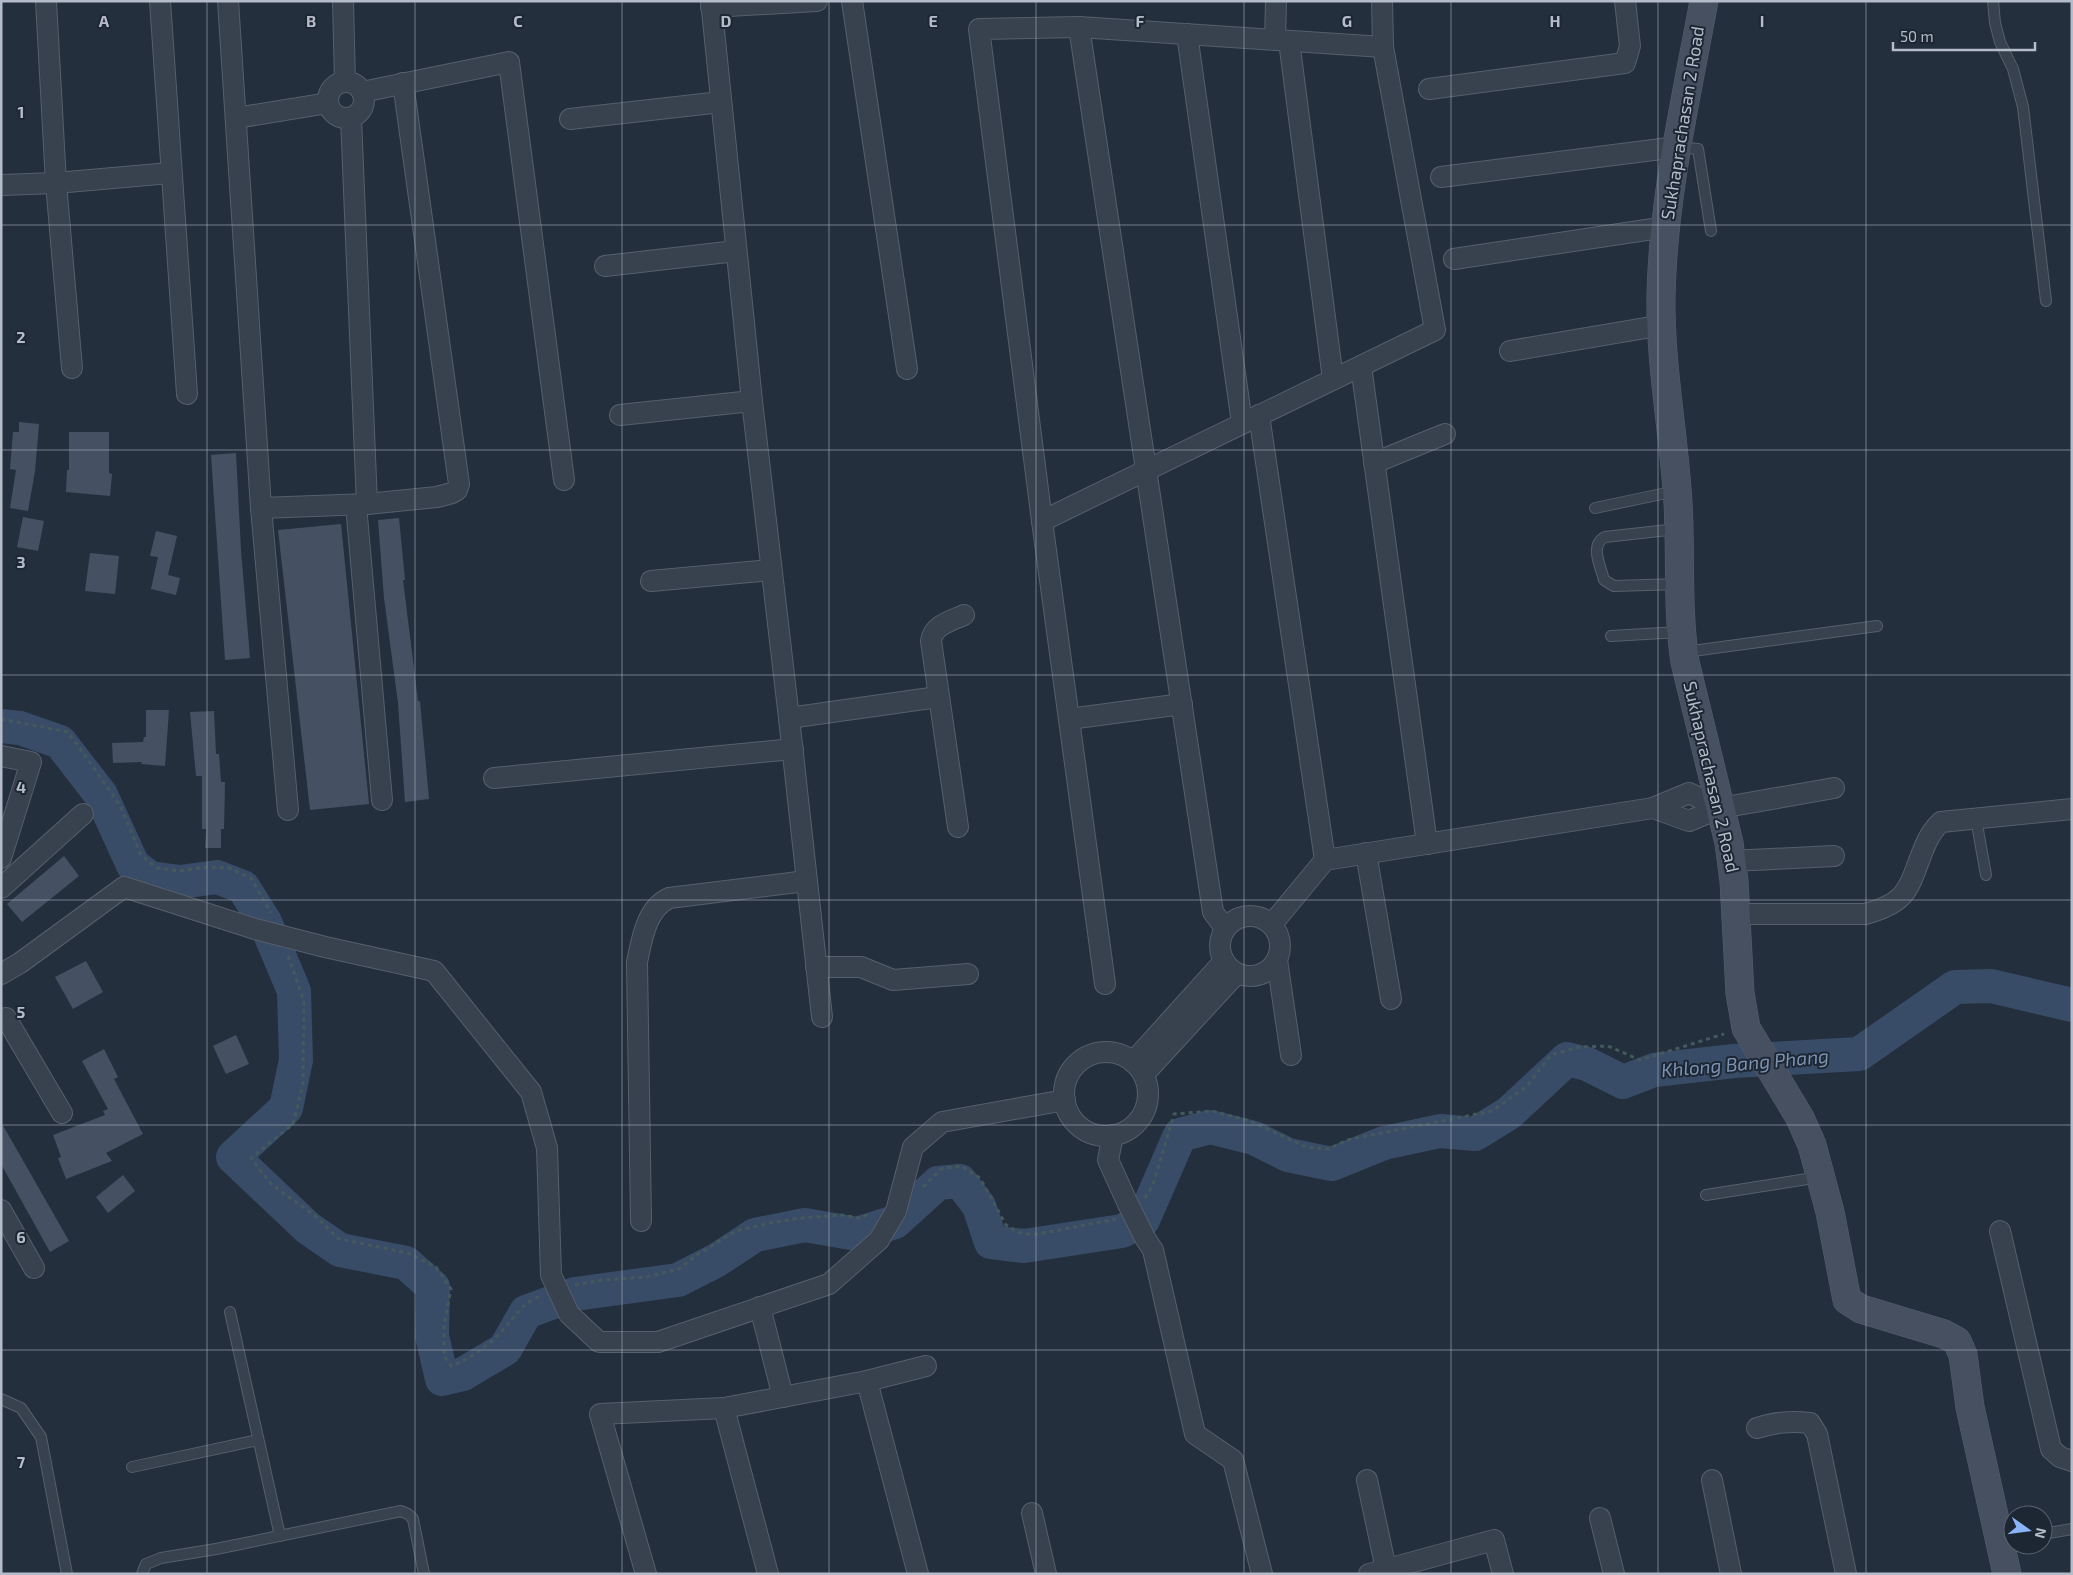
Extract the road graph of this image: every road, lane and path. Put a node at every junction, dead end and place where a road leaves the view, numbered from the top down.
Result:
1 (46, 1) edge
2 (160, 1) edge
3 (228, 1) edge
4 (343, 1) edge
5 (817, 1) edge
6 (852, 1) edge
7 (1276, 1) edge
8 (1382, 1) edge
9 (1625, 1) edge
10 (1704, 1) edge
11 (1993, 1) edge
12 (758, 3) edge
13 (711, 4) edge
14 (1079, 27) junction
15 (1187, 34) junction
16 (1282, 40) junction
17 (1383, 47) junction
18 (403, 83) junction
19 (354, 87) junction
20 (1429, 89) dead end
21 (721, 102) junction
22 (328, 103) junction
23 (236, 118) junction
24 (351, 118) junction
25 (570, 119) dead end
26 (1677, 148) junction
27 (170, 173) junction
28 (1441, 177) dead end
29 (56, 183) junction
30 (1, 185) edge
31 (1666, 227) junction
32 (1711, 232) dead end
33 (736, 250) junction
34 (1454, 259) dead end
35 (605, 266) dead end
36 (2046, 301) dead end
37 (1663, 325) junction
38 (1510, 351) dead end
39 (1361, 366) junction
40 (72, 368) dead end
41 (907, 369) dead end
42 (1333, 379) junction
43 (187, 394) dead end
44 (752, 400) junction
45 (620, 415) dead end
46 (1251, 419) junction
47 (1444, 434) dead end
48 (1374, 463) junction
49 (1147, 470) junction
50 (564, 480) dead end
51 (1677, 491) junction
52 (361, 504) junction
53 (261, 508) junction
54 (1595, 508) dead end
55 (1042, 521) junction
56 (1679, 528) junction
57 (770, 570) junction
58 (652, 581) dead end
59 (1680, 584) junction
60 (964, 614) dead end
61 (1877, 626) dead end
62 (1611, 636) dead end
63 (1682, 642) junction
64 (938, 697) junction
65 (1182, 704) junction
66 (790, 718) junction
67 (1, 719) edge
68 (1069, 719) junction
69 (793, 749) junction
70 (1, 756) edge
71 (494, 778) dead end
72 (1834, 788) dead end
73 (382, 800) dead end
74 (1720, 808) junction
75 (2072, 809) edge
76 (288, 810) dead end
77 (83, 814) dead end
78 (1976, 819) junction
79 (958, 827) dead end
80 (1427, 844) junction
81 (1366, 853) junction
82 (1834, 856) dead end
83 (1, 858) edge
84 (1325, 860) junction
85 (1731, 860) junction
86 (1986, 875) dead end
87 (806, 881) junction
88 (1, 888) edge
89 (1736, 914) junction
90 (1272, 924) junction
91 (1225, 928) junction
92 (278, 935) junction
93 (1277, 960) junction
94 (816, 967) junction
95 (1230, 967) junction
96 (1, 974) edge
97 (968, 974) dead end
98 (1105, 984) dead end
99 (1391, 999) dead end
100 (822, 1017) dead end
101 (1, 1020) edge
102 (1746, 1028) junction
103 (1290, 1055) dead end
104 (1139, 1068) junction
105 (1065, 1100) junction
106 (62, 1113) dead end
107 (1113, 1135) junction
108 (1820, 1177) junction
109 (1706, 1195) dead end
110 (898, 1207) junction
111 (1130, 1208) junction
112 (1, 1210) edge
113 (641, 1220) dead end
114 (2000, 1231) dead end
115 (34, 1268) dead end
116 (558, 1291) junction
117 (760, 1307) junction
118 (230, 1312) dead end
119 (926, 1366) dead end
120 (867, 1382) junction
121 (783, 1397) junction
122 (1, 1399) edge
123 (724, 1408) junction
124 (1757, 1428) dead end
125 (258, 1440) junction
126 (2072, 1461) edge
127 (132, 1467) dead end
128 (1368, 1480) dead end
129 (1712, 1480) dead end
130 (1032, 1512) dead end
131 (1600, 1518) dead end
132 (2003, 1530) edge
133 (2072, 1530) edge
134 (2053, 1533) edge
135 (280, 1536) junction
136 (2006, 1555) edge
137 (1381, 1572) edge
138 (67, 1574) edge
139 (142, 1574) edge
140 (424, 1574) edge
141 (646, 1574) edge
142 (768, 1574) edge
143 (918, 1574) edge
144 (1046, 1574) edge
145 (1262, 1574) edge
146 (1503, 1574) edge
147 (1614, 1574) edge
148 (1731, 1574) edge
149 (1846, 1574) edge
150 (2007, 1574) edge

1 - 29 street
2 - 27 street
3 - 23 street
4 - 19 street
5 - 12 street
6 - 41 street
7 - 16 street
8 - 17 street
9 - 20 street
10 - 26 street, Sukhaprachasan 2 Road
11 - 36 lane
12 - 13 street
13 - 21 street
14 - 15 street
14 - 49 street
14 - 55 street
15 - 16 street
15 - 46 street
16 - 17 street
16 - 42 street
17 - 39 street
18 - 19 street
18 - 50 street
18 - 52 street
19 - 22 street
19 - 24 street
21 - 25 street
21 - 33 street
22 - 23 street
22 - 24 street
23 - 53 street
24 - 52 street
26 - 28 street
26 - 31 street, Sukhaprachasan 2 Road
26 - 32 lane
27 - 29 street
27 - 43 street
29 - 30 street
29 - 40 street
31 - 34 street
31 - 37 street, Sukhaprachasan 2 Road
33 - 35 street
33 - 44 street
37 - 38 street
37 - 51 street, Sukhaprachasan 2 Road
39 - 42 street
39 - 48 street
42 - 46 street
44 - 45 street
44 - 57 street
46 - 49 street
46 - 84 street
47 - 48 street
48 - 80 street
49 - 55 street
49 - 65 street
51 - 54 lane
51 - 56 street, Sukhaprachasan 2 Road
52 - 53 street
52 - 73 street
53 - 76 street
55 - 68 street
56 - 59 street, Sukhaprachasan 2 Road
56 - 59 lane
57 - 58 street
57 - 66 street
59 - 63 street, Sukhaprachasan 2 Road
60 - 64 street
61 - 63 lane
62 - 63 lane
63 - 74 street, Sukhaprachasan 2 Road
64 - 66 street
64 - 79 street
65 - 68 street
65 - 91 street
66 - 69 street
67 - 92 path
68 - 98 street
69 - 71 street
69 - 87 street
70 - 83 street
72 - 74 street
74 - 80 street
74 - 85 street, Sukhaprachasan 2 Road
75 - 78 street
77 - 88 street
78 - 86 lane
78 - 89 street
80 - 81 street
81 - 84 street
81 - 99 street
82 - 85 street
84 - 90 street
85 - 89 street, Sukhaprachasan 2 Road
87 - 94 street
87 - 113 street
89 - 102 street, Sukhaprachasan 2 Road
90 - 91 street
90 - 93 street
91 - 95 street
92 - 96 street
92 - 116 street
92 - 116 path
93 - 95 street
93 - 103 street
94 - 97 street
94 - 100 street
95 - 104 street
101 - 106 street
102 - 108 street, Sukhaprachasan 2 Road
102 - 111 path
104 - 105 street
104 - 107 street
105 - 107 street
105 - 110 street
107 - 111 street
108 - 109 lane
108 - 132 street, Sukhaprachasan 2 Road
110 - 111 path
110 - 116 path
110 - 117 street
111 - 145 street, bridge
112 - 115 street
114 - 126 street
116 - 117 street
117 - 121 street
118 - 125 lane
119 - 120 street
120 - 121 street
120 - 143 street
121 - 123 street
122 - 138 lane
123 - 141 street
123 - 142 street
124 - 149 street
125 - 127 lane
125 - 135 lane
128 - 137 street
129 - 148 street
130 - 144 street
131 - 147 street
133 - 134 lane
135 - 139 lane
135 - 140 lane
136 - 150 street, Sukhaprachasan 2 Road
137 - 146 street

